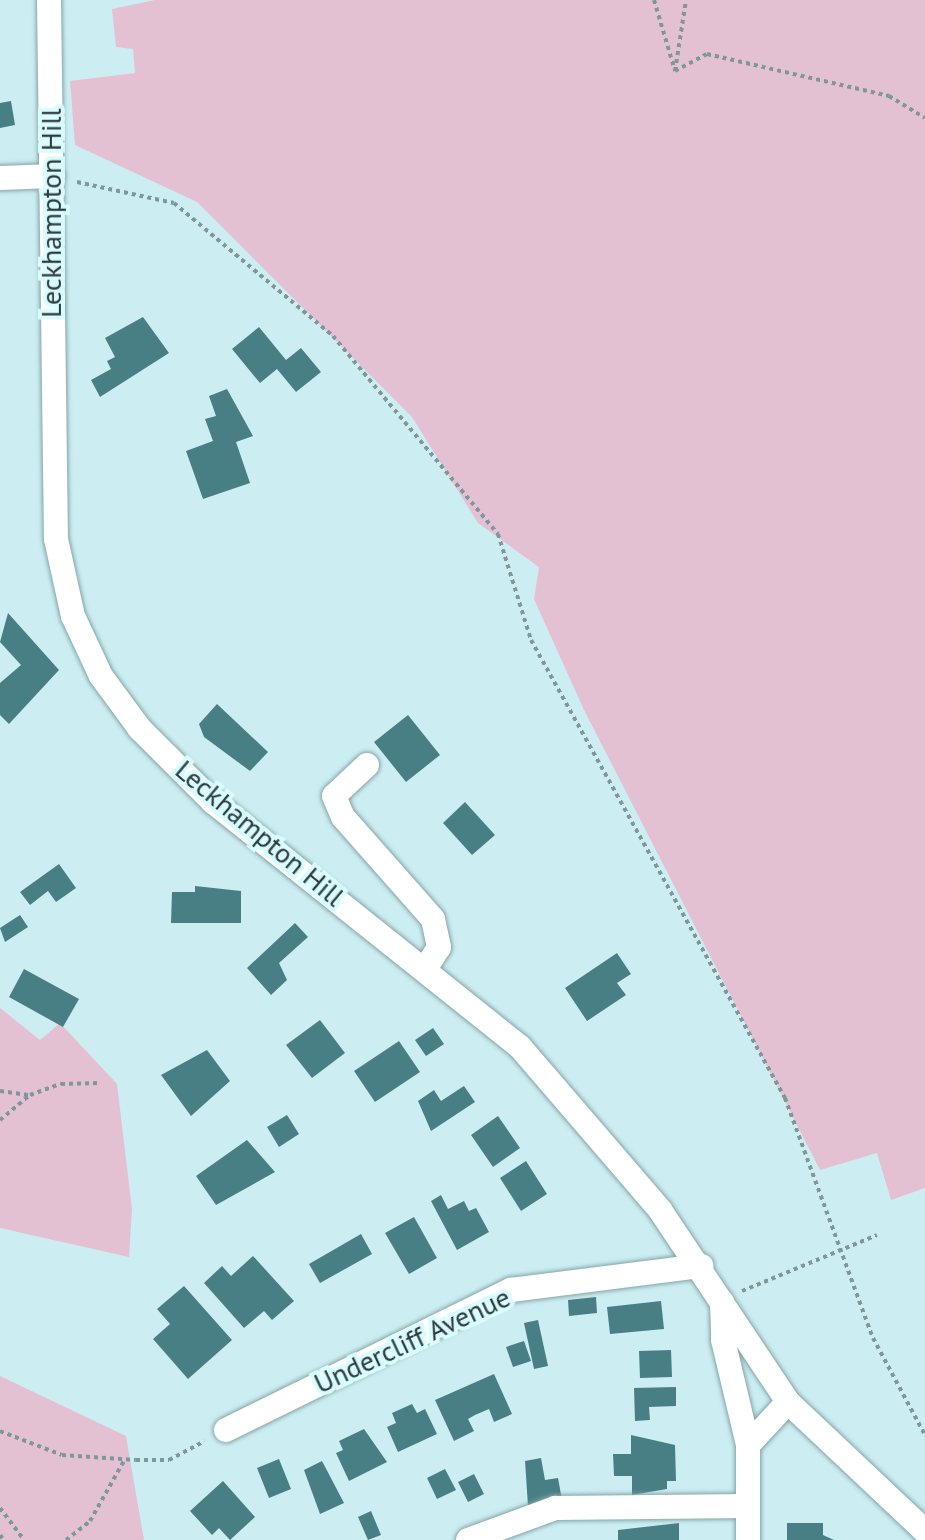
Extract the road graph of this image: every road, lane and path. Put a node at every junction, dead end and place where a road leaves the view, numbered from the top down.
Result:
1 (49, 0) edge
2 (654, 0) edge
3 (686, 0) edge
4 (675, 71) junction
5 (925, 118) edge
6 (53, 176) junction
7 (0, 178) edge
8 (367, 765) dead end
9 (425, 969) junction
10 (101, 1083) dead end
11 (0, 1091) edge
12 (30, 1095) junction
13 (0, 1120) edge
14 (877, 1235) dead end
15 (839, 1251) junction
16 (701, 1266) junction
17 (722, 1300) junction
18 (788, 1402) junction
19 (226, 1430) joint
20 (0, 1431) edge
21 (925, 1435) edge
22 (748, 1445) junction
23 (125, 1459) junction
24 (748, 1506) junction
25 (0, 1508) edge
26 (925, 1531) edge
27 (0, 1535) edge
28 (4, 1540) edge
29 (24, 1540) edge
30 (66, 1540) edge
31 (468, 1540) edge
32 (748, 1540) edge

1 - 6 street, Leckhampton Hill
2 - 4 path
3 - 4 path
4 - 5 path
6 - 7 street
6 - 9 street, Leckhampton Hill
6 - 15 path
8 - 9 street
9 - 16 street, Leckhampton Hill
10 - 12 path
11 - 12 path
12 - 13 path
14 - 15 path
15 - 17 path
15 - 21 path
16 - 17 street, Leckhampton Hill
16 - 19 street, Undercliff Avenue
17 - 18 street, Leckhampton Hill
17 - 22 street
18 - 22 street
18 - 26 street, Leckhampton Hill
19 - 23 path
20 - 23 path
22 - 24 street
23 - 30 path
24 - 31 street
24 - 32 street
25 - 29 path
27 - 28 path

